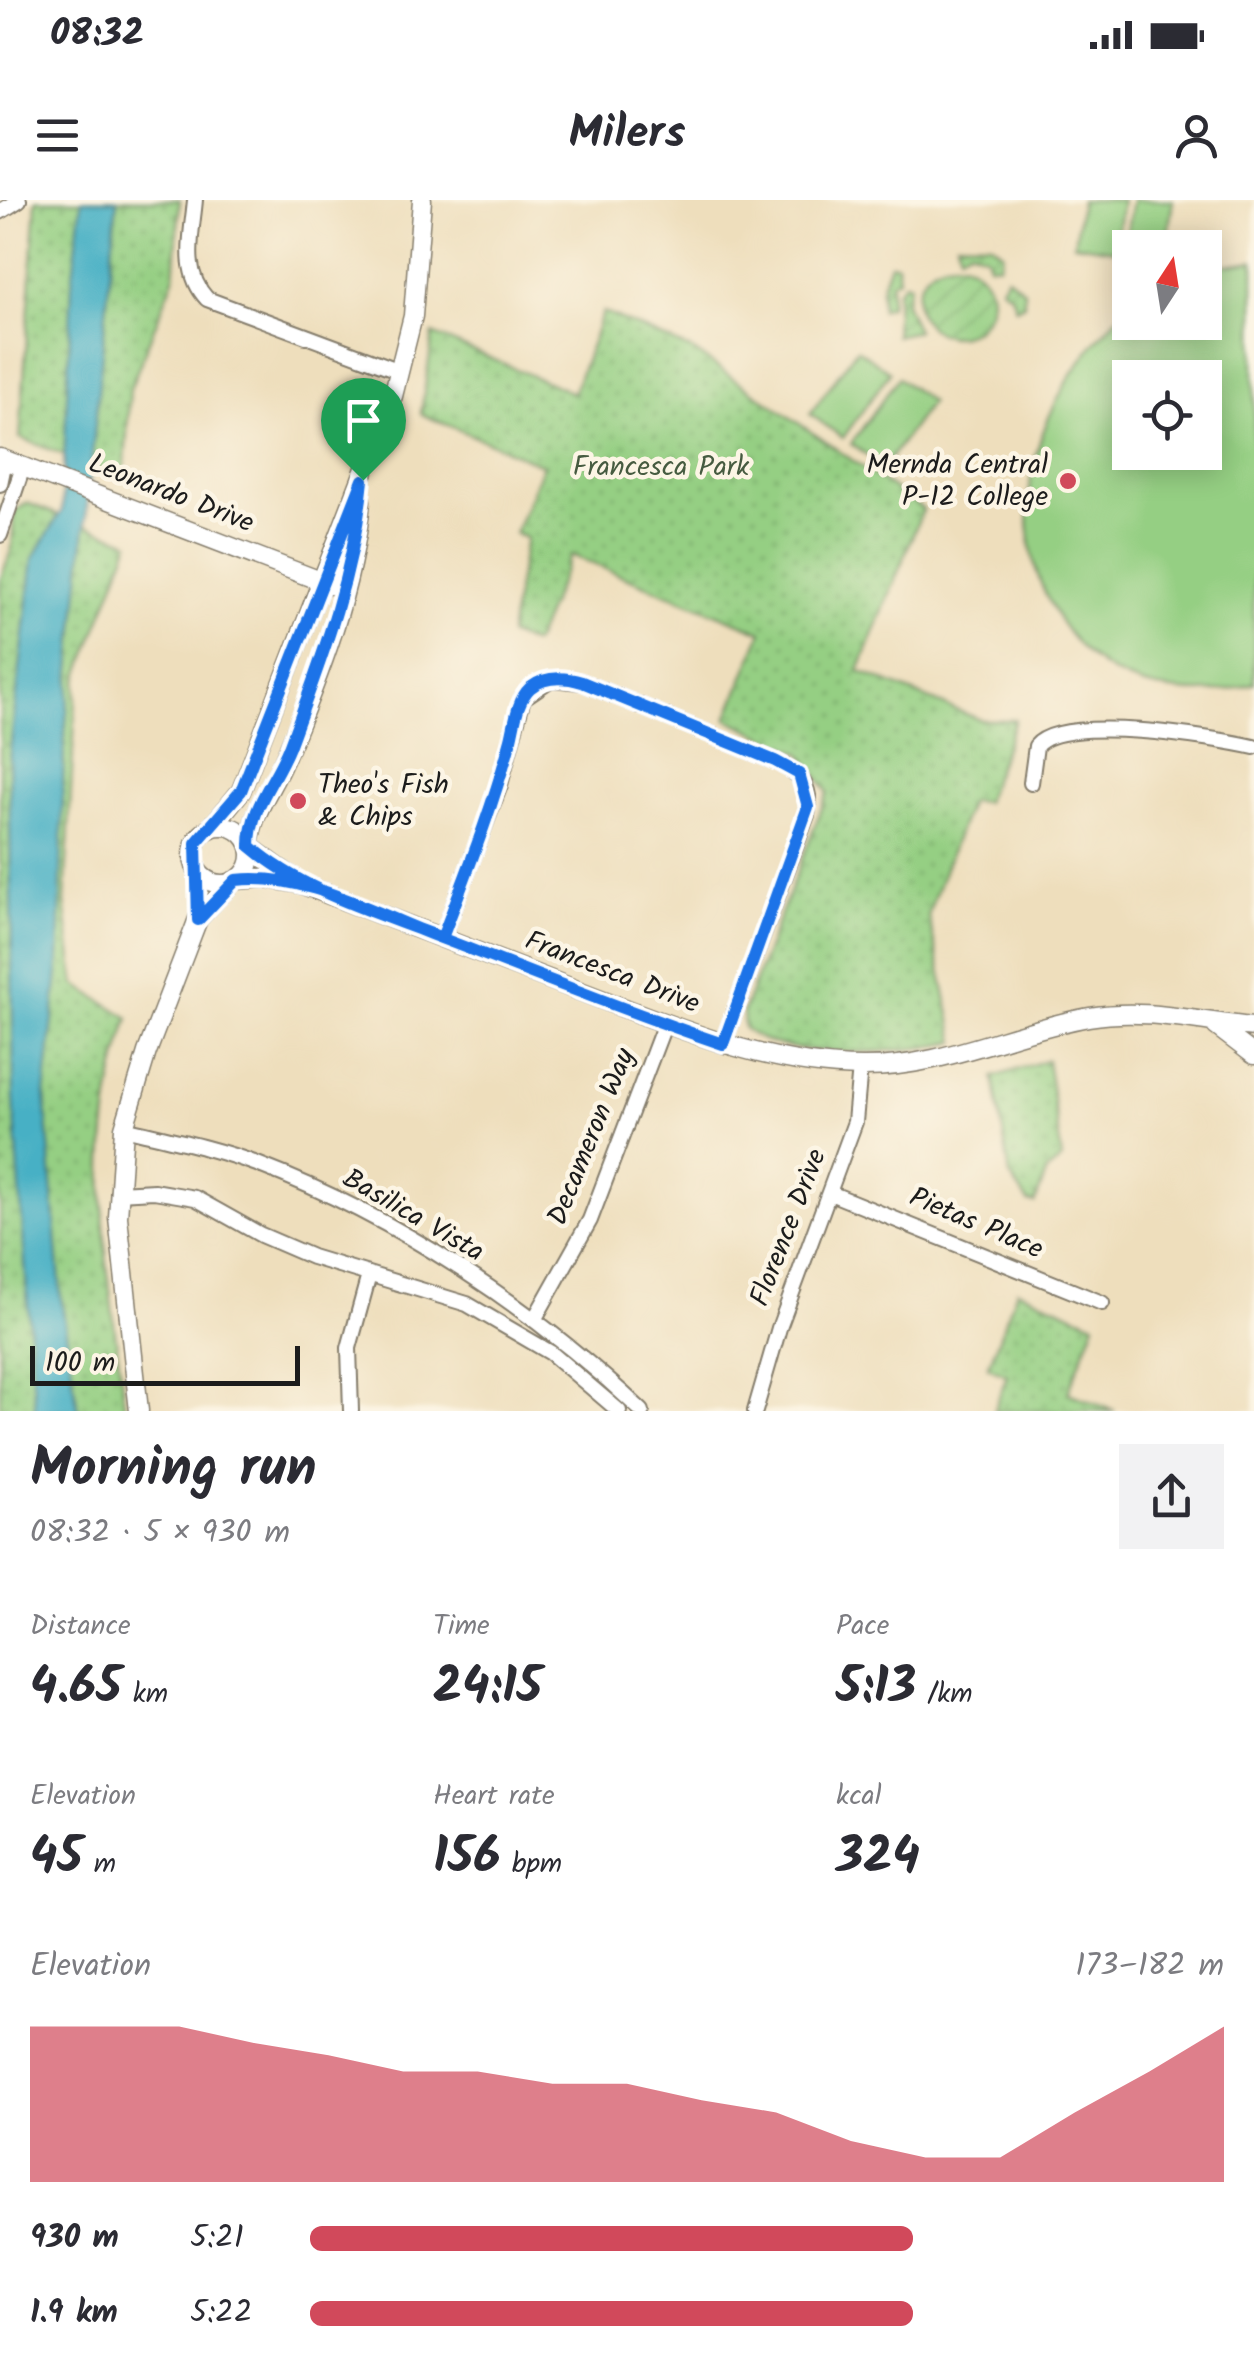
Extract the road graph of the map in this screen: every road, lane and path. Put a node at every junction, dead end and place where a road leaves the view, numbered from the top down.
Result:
1 (19, 200) edge
2 (194, 200) edge
3 (422, 200) edge
4 (3, 212) edge
5 (400, 371) junction
6 (9, 462) edge
7 (363, 480) junction
8 (0, 484) edge
9 (0, 494) edge
10 (1, 529) edge
11 (322, 582) junction
12 (346, 591) junction
13 (1254, 746) edge
14 (1031, 782) dead end
15 (210, 829) junction
16 (250, 845) junction
17 (196, 868) junction
18 (234, 881) junction
19 (302, 884) junction
20 (198, 920) junction
21 (442, 938) junction
22 (1207, 1020) junction
23 (665, 1023) junction
24 (1254, 1027) edge
25 (723, 1044) junction
26 (1254, 1055) edge
27 (860, 1067) junction
28 (124, 1128) junction
29 (830, 1192) junction
30 (118, 1193) junction
31 (369, 1275) junction
32 (1102, 1303) dead end
33 (534, 1320) junction
34 (610, 1408) edge
35 (756, 1409) edge
36 (139, 1411) edge
37 (351, 1411) edge
38 (642, 1411) edge

1 - 4 street
2 - 5 street
3 - 5 street
5 - 7 street
6 - 8 street
6 - 10 street
6 - 11 street, Leonardo Drive
7 - 11 street
7 - 12 street
9 - 10 street
11 - 12 street, Leonardo Drive
11 - 15 street
12 - 16 street
13 - 14 street
15 - 16 street
15 - 17 street
16 - 18 street
16 - 19 street, Francesca Drive
17 - 18 street
17 - 20 street
18 - 19 street, Francesca Drive
18 - 20 street
19 - 21 street, Francesca Drive
20 - 28 street
21 - 23 street, Francesca Drive
21 - 25 street
22 - 24 street, Francesca Drive
22 - 26 street, Francesca Drive
22 - 27 street, Francesca Drive
23 - 25 street, Francesca Drive
23 - 33 street, Decameron Way
25 - 27 street, Francesca Drive
27 - 29 street, Florence Drive
28 - 30 street
28 - 33 street, Basilica Vista
29 - 32 street, Pietas Place
29 - 35 street, Florence Drive
30 - 31 street, Basilica Vista
30 - 36 street
31 - 34 street, Basilica Vista
31 - 37 street
33 - 38 street, Basilica Vista

